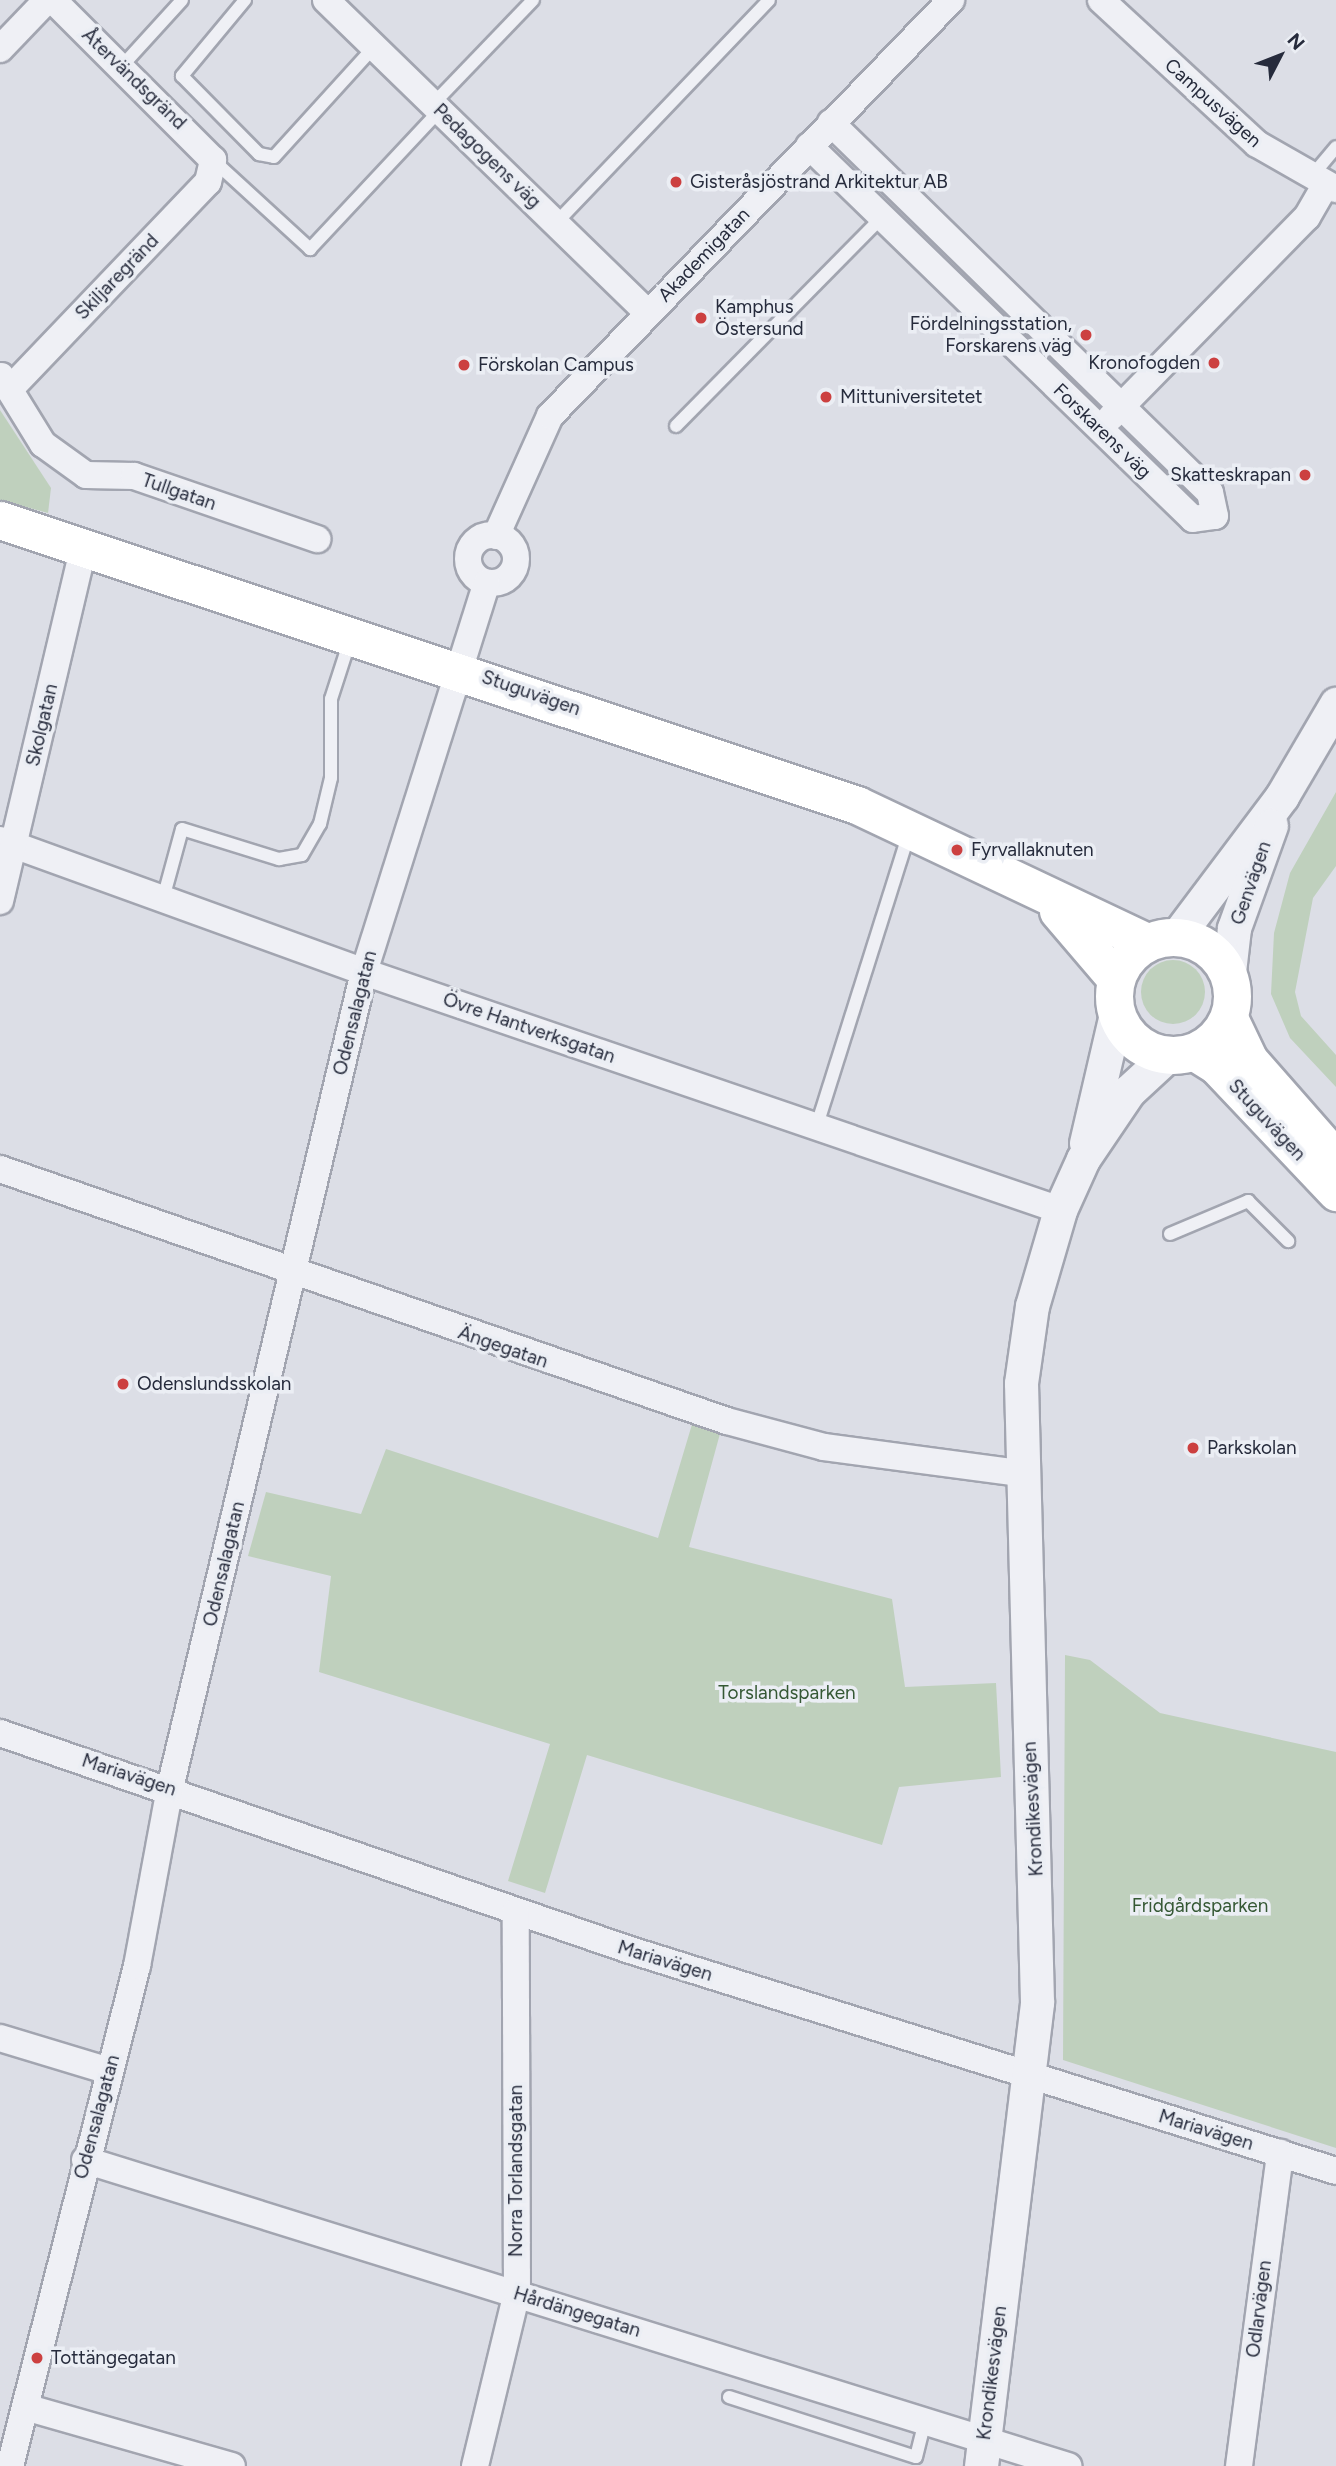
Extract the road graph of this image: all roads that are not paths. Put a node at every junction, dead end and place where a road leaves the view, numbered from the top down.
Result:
1 (47, 0) edge
2 (53, 0) edge
3 (182, 0) edge
4 (245, 0) edge
5 (326, 0) edge
6 (533, 0) edge
7 (769, 0) edge
8 (951, 0) edge
9 (1101, 0) edge
10 (374, 47) junction
11 (0, 49) edge
12 (122, 66) junction
13 (436, 107) junction
14 (831, 123) junction
15 (809, 146) junction
16 (1336, 147) edge
17 (213, 160) junction
18 (1324, 184) edge
19 (927, 216) junction
20 (882, 217) junction
21 (556, 223) junction
22 (904, 239) junction
23 (648, 313) junction
24 (5, 382) edge
25 (1122, 406) junction
26 (676, 426) dead end
27 (1100, 428) junction
28 (0, 520) edge
29 (317, 539) dead end
30 (83, 549) junction
31 (486, 583) joint
32 (352, 633) junction
33 (460, 669) junction
34 (1336, 704) edge
35 (1282, 796) junction
36 (911, 827) junction
37 (7, 842) edge
38 (164, 895) junction
39 (1048, 900) junction
40 (0, 901) edge
41 (1162, 939) junction
42 (364, 972) junction
43 (1229, 972) junction
44 (1116, 996) junction
45 (1229, 1018) junction
46 (1182, 1054) junction
47 (817, 1125) junction
48 (1083, 1159) junction
49 (1336, 1159) edge
50 (0, 1169) edge
51 (1336, 1192) edge
52 (1060, 1210) junction
53 (1170, 1234) dead end
54 (1288, 1241) dead end
55 (292, 1272) junction
56 (1020, 1473) junction
57 (0, 1733) edge
58 (170, 1788) junction
59 (516, 1912) junction
60 (0, 2038) edge
61 (109, 2071) junction
62 (1028, 2074) junction
63 (1280, 2153) junction
64 (85, 2160) junction
65 (1336, 2171) edge
66 (517, 2293) junction
67 (729, 2397) dead end
68 (25, 2407) junction
69 (925, 2421) junction
70 (982, 2452) edge
71 (10, 2466) edge
72 (232, 2466) edge
73 (475, 2466) edge
74 (1068, 2466) edge
75 (1239, 2466) edge

1 - 11 street
2 - 12 street, Återvändsgränd
3 - 12 lane
4 - 10 lane
5 - 10 street, Pedagogens väg
6 - 13 lane
7 - 21 lane
8 - 14 street, Akademigatan
9 - 18 street, Campusvägen
10 - 13 street, Pedagogens väg
12 - 17 street, Återvändsgränd
13 - 17 lane
13 - 21 street, Pedagogens väg
14 - 15 street, Akademigatan
14 - 19 street, Forskarens väg
15 - 20 street, Forskarens väg
15 - 23 street, Akademigatan
16 - 18 lane
17 - 24 street, Skiljaregränd
18 - 25 street
19 - 22 street
19 - 25 street, Forskarens väg
20 - 22 street, Forskarens väg
20 - 26 lane
21 - 23 street, Pedagogens väg
22 - 27 street, Forskarens väg
23 - 31 street, Akademigatan
24 - 29 street, Tullgatan
25 - 27 street
25 - 27 street, Forskarens väg
28 - 30 main road, Stuguvägen
30 - 32 main road, Stuguvägen
30 - 37 street, Skolgatan
31 - 33 street, Odensalagatan
32 - 33 main road, Stuguvägen
32 - 38 lane
33 - 36 main road, Stuguvägen
33 - 42 street, Odensalagatan
34 - 35 street, Genvägen
35 - 41 street, Genvägen
35 - 43 street, Genvägen
36 - 39 main road, Stuguvägen
36 - 47 lane
37 - 38 street, Övre Hantverksgatan
37 - 40 street, Skolgatan
38 - 42 street, Övre Hantverksgatan
39 - 41 main road, Stuguvägen
39 - 44 main road, Stuguvägen
41 - 43 main road
41 - 44 main road
42 - 47 street, Övre Hantverksgatan
42 - 55 street, Odensalagatan
43 - 45 main road
44 - 46 main road
44 - 48 street, Krondikesvägen
45 - 46 main road
45 - 49 main road, Stuguvägen
46 - 48 street, Krondikesvägen
46 - 51 main road, Stuguvägen
47 - 52 street, Övre Hantverksgatan
48 - 52 street, Krondikesvägen
50 - 55 street, Ängegatan
52 - 56 street, Krondikesvägen
53 - 54 lane
55 - 56 street, Ängegatan
55 - 58 street, Odensalagatan
56 - 62 street, Krondikesvägen
57 - 58 street, Mariavägen
58 - 59 street, Mariavägen
58 - 61 street, Odensalagatan
59 - 62 street, Mariavägen
59 - 66 street, Norra Torlandsgatan
60 - 61 street
61 - 64 street, Odensalagatan
62 - 63 street, Mariavägen
62 - 70 street, Krondikesvägen
63 - 65 street, Mariavägen
63 - 75 street, Odlarvägen
64 - 66 street, Hårdängegatan
64 - 68 street, Odensalagatan
66 - 69 street, Hårdängegatan
66 - 73 street, Norra Torlandsgatan
67 - 69 lane
68 - 71 street, Odensalagatan
68 - 72 street
69 - 70 street, Hårdängegatan
70 - 74 street, Hårdängegatan

